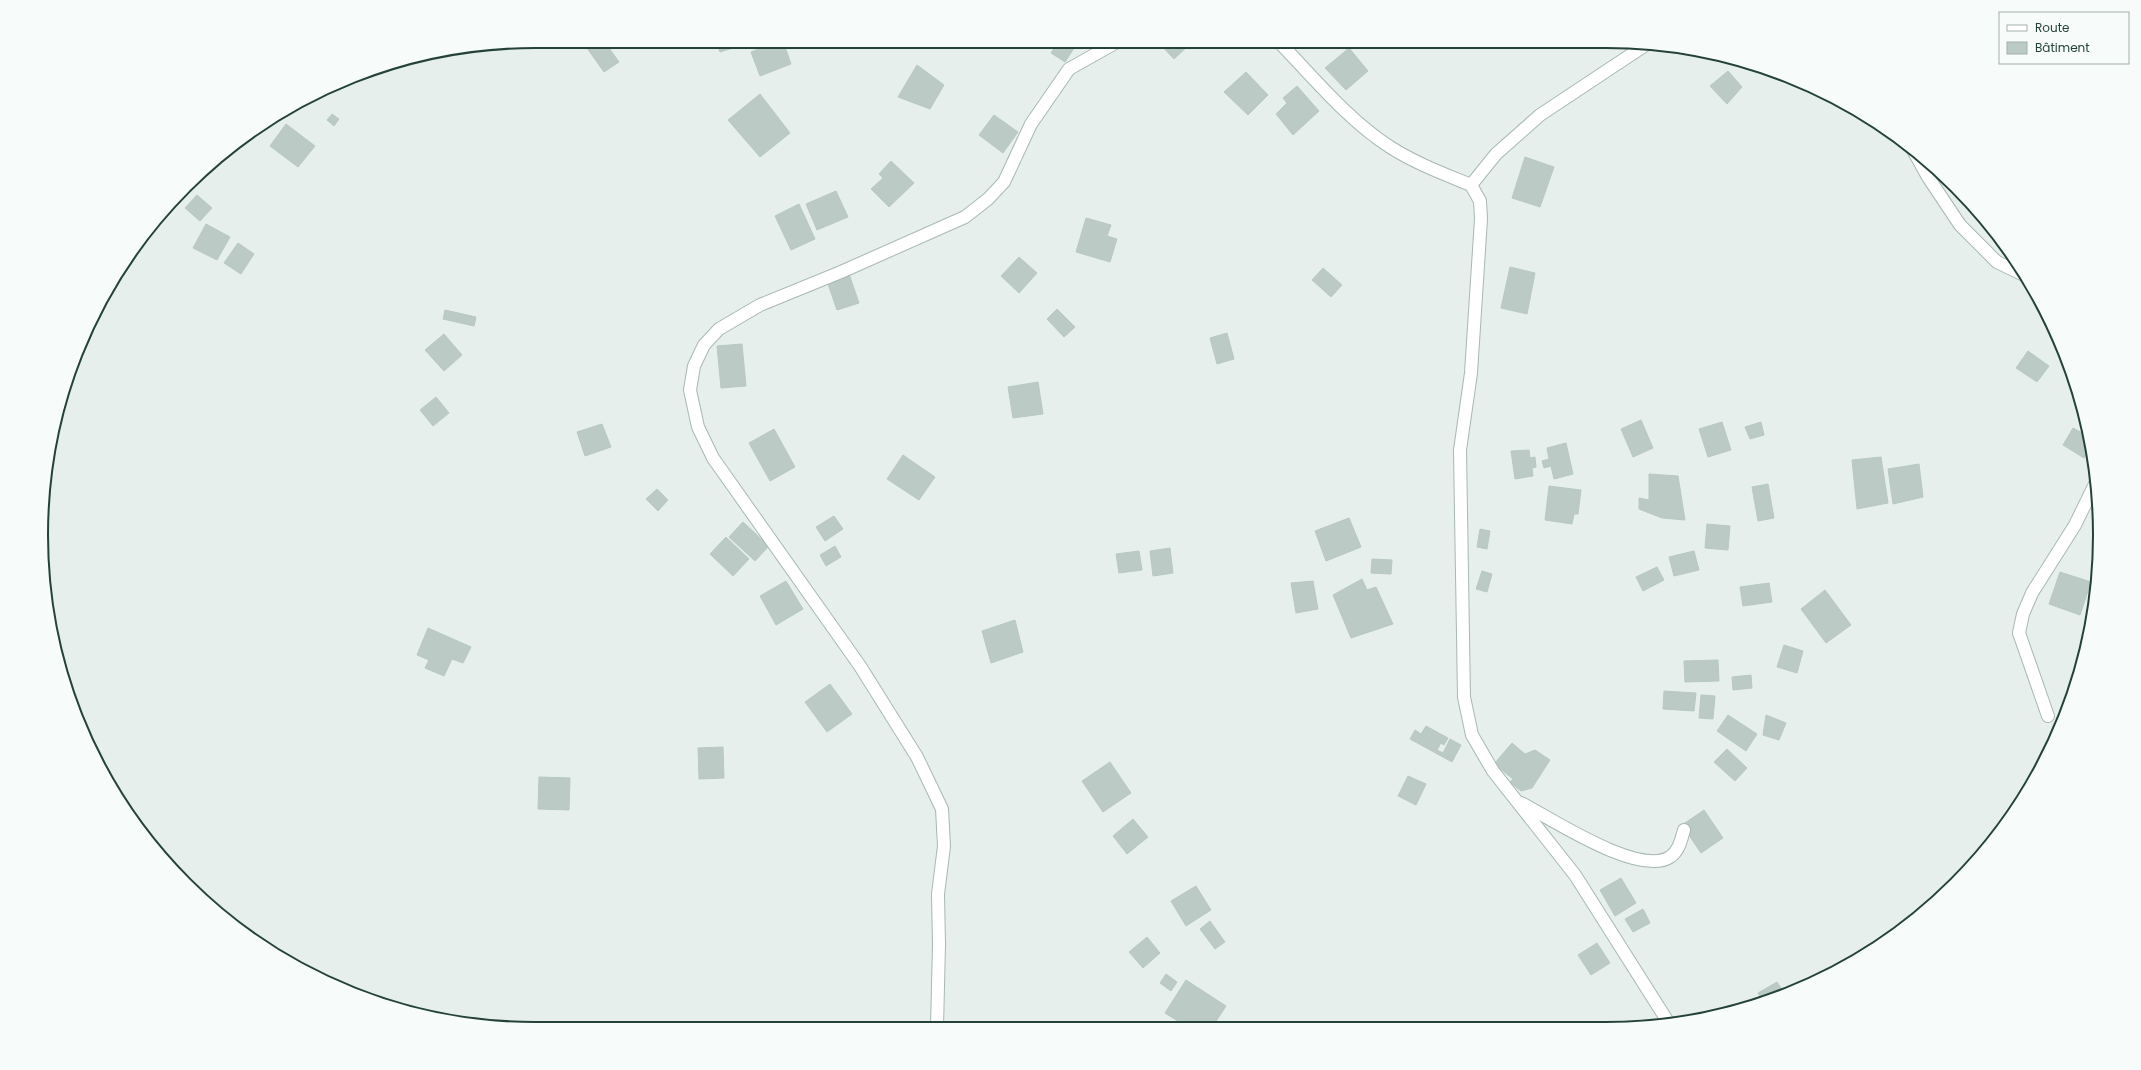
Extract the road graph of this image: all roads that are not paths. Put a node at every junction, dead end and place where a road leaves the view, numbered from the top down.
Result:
1 (1106, 48) edge
2 (1285, 48) edge
3 (1639, 49) edge
4 (1921, 164) edge
5 (1471, 185) junction
6 (2015, 271) edge
7 (2091, 492) edge
8 (2048, 716) dead end
9 (1516, 800) junction
10 (1684, 830) dead end
11 (1666, 1018) edge
12 (937, 1022) edge

1 - 12 street
2 - 5 street
3 - 5 street
4 - 6 street
5 - 9 street
7 - 8 street
9 - 10 street
9 - 11 street

